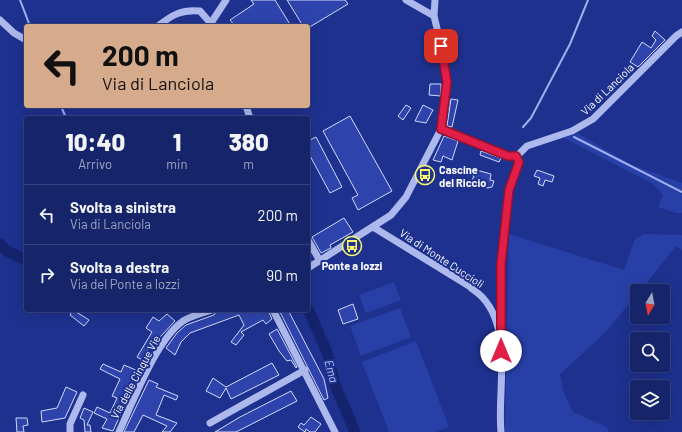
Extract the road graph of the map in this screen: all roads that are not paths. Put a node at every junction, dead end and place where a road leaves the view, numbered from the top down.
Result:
1 (226, 0) edge
2 (406, 0) edge
3 (435, 0) edge
4 (434, 16) junction
5 (0, 20) edge
6 (161, 24) edge
7 (211, 24) edge
8 (213, 24) edge
9 (682, 32) edge
10 (24, 39) edge
11 (441, 129) junction
12 (516, 156) junction
13 (373, 227) junction
14 (310, 244) edge
15 (320, 261) junction
16 (310, 267) edge
17 (207, 312) edge
18 (274, 312) edge
19 (501, 336) junction
20 (305, 370) junction
21 (83, 395) dead end
22 (210, 423) dead end
23 (70, 432) edge
24 (119, 432) edge
25 (335, 432) edge
26 (501, 432) edge

1 - 8 street
2 - 4 street
3 - 4 street
4 - 11 street
5 - 10 street
6 - 7 street
9 - 12 street, Via di Lanciola
11 - 12 street
11 - 13 street
12 - 19 street
13 - 15 street
13 - 19 street, Via di Monte Cuccioli
14 - 15 street
15 - 16 street
17 - 24 street, Via delle Cinque Vie
18 - 20 street
19 - 26 street, Via di Monte Cuccioli
20 - 22 street
20 - 25 street
21 - 23 street

